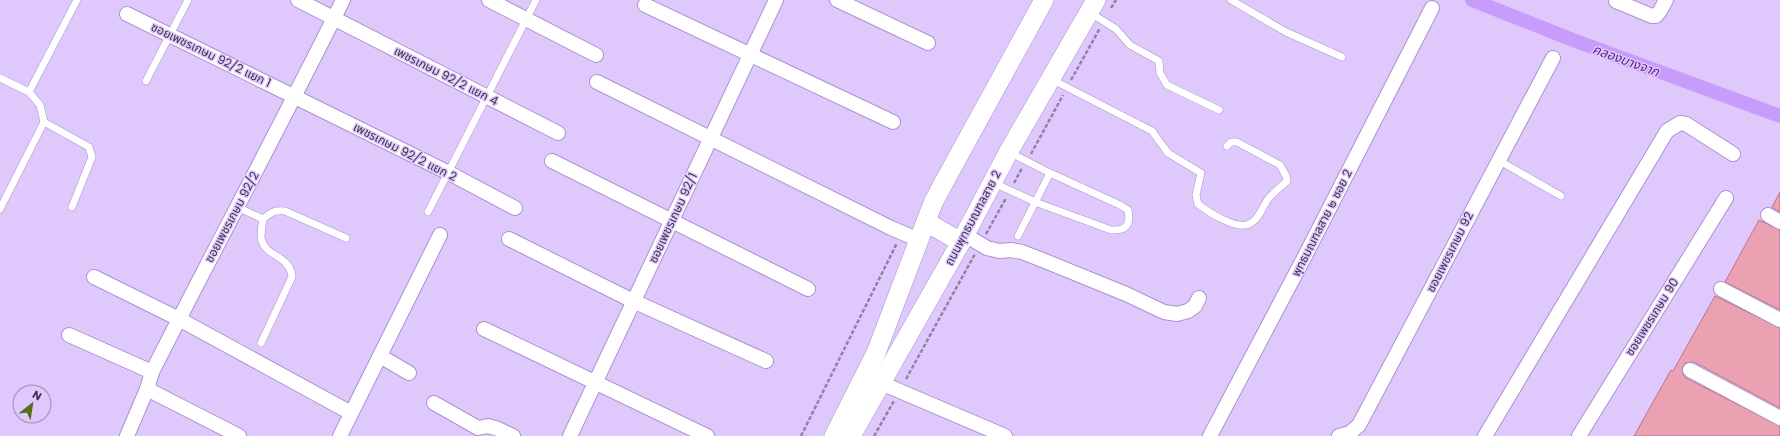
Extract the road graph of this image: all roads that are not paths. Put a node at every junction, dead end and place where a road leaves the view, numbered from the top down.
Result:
1 (77, 0) edge
2 (188, 0) edge
3 (298, 0) edge
4 (343, 0) edge
5 (489, 0) edge
6 (536, 0) edge
7 (776, 0) edge
8 (837, 0) edge
9 (1044, 0) edge
10 (1231, 0) edge
11 (1666, 0) edge
12 (1616, 1) dead end
13 (645, 5) dead end
14 (1432, 8) dead end
15 (1096, 11) edge
16 (127, 14) dead end
17 (334, 18) junction
18 (527, 19) junction
19 (170, 36) junction
20 (928, 43) dead end
21 (596, 55) dead end
22 (750, 55) junction
23 (1342, 57) dead end
24 (1553, 58) dead end
25 (0, 78) edge
26 (146, 81) dead end
27 (597, 82) dead end
28 (1059, 84) junction
29 (29, 92) junction
30 (295, 96) junction
31 (488, 97) junction
32 (1219, 110) dead end
33 (44, 122) junction
34 (892, 122) dead end
35 (558, 133) dead end
36 (710, 140) junction
37 (1227, 146) dead end
38 (1009, 151) junction
39 (1733, 154) dead end
40 (1498, 160) junction
41 (552, 161) dead end
42 (449, 173) junction
43 (1050, 174) junction
44 (992, 182) junction
45 (1561, 196) dead end
46 (1726, 198) dead end
47 (1035, 202) junction
48 (72, 207) dead end
49 (237, 207) junction
50 (515, 208) dead end
51 (0, 209) edge
52 (428, 212) dead end
53 (263, 219) junction
54 (672, 221) junction
55 (926, 222) junction
56 (440, 234) dead end
57 (1018, 236) dead end
58 (911, 237) junction
59 (346, 238) dead end
60 (510, 239) dead end
61 (969, 240) junction
62 (94, 277) dead end
63 (808, 288) dead end
64 (1721, 289) dead end
65 (1199, 298) dead end
66 (633, 301) junction
67 (179, 319) junction
68 (1780, 320) edge
69 (484, 329) dead end
70 (69, 335) dead end
71 (261, 343) dead end
72 (380, 356) junction
73 (766, 361) dead end
74 (1690, 370) dead end
75 (152, 372) junction
76 (409, 373) dead end
77 (594, 383) junction
78 (881, 383) junction
79 (148, 389) junction
80 (434, 403) dead end
81 (351, 413) junction
82 (1780, 418) edge
83 (1363, 430) edge
84 (474, 432) edge
85 (849, 435) edge
86 (127, 436) edge
87 (240, 436) edge
88 (340, 436) edge
89 (513, 436) edge
90 (570, 436) edge
91 (707, 436) edge
92 (1005, 436) edge
93 (1210, 436) edge
94 (1339, 436) edge
95 (1485, 436) edge
96 (1579, 436) edge

1 - 29 lane
2 - 19 lane
3 - 17 street, เพชรเกษม 92/2 แยก 4
4 - 17 street, ซอยเพชรเกษม 92/2
5 - 18 street
6 - 18 lane
7 - 22 street, ซอยเพชรเกษม 92/1
8 - 20 street
9 - 55 main road, ถนนพุทธมณฑลสาย 2
10 - 23 lane
11 - 12 street
13 - 22 street
14 - 93 street, พุทธมณฑลสาย ๒ ซอย 2
15 - 28 main road, ถนนพุทธมณฑลสาย 2
15 - 32 lane
16 - 19 street, ซอยเพชรเกษม 92/2 แยก 1
17 - 30 street, ซอยเพชรเกษม 92/2
17 - 31 street, เพชรเกษม 92/2 แยก 4
18 - 21 street
18 - 31 lane
19 - 26 lane
19 - 30 street, ซอยเพชรเกษม 92/2 แยก 1
22 - 34 street
22 - 36 street, ซอยเพชรเกษม 92/1
24 - 40 street, ซอยเพชรเกษม 92
25 - 29 lane
27 - 36 street
28 - 37 lane
28 - 38 main road, ถนนพุทธมณฑลสาย 2
29 - 33 lane
30 - 42 street, เพชรเกษม 92/2 แยก 2
30 - 49 street, ซอยเพชรเกษม 92/2
31 - 35 street, เพชรเกษม 92/2 แยก 4
31 - 42 lane
33 - 48 lane
33 - 51 lane
36 - 54 street, ซอยเพชรเกษม 92/1
36 - 58 street
38 - 43 lane
38 - 44 main road, ถนนพุทธมณฑลสาย 2
39 - 95 street
40 - 45 lane
40 - 83 street, ซอยเพชรเกษม 92
41 - 54 street
42 - 50 street, เพชรเกษม 92/2 แยก 2
42 - 52 lane
43 - 47 lane
43 - 47 lane
44 - 47 lane
44 - 61 main road, ถนนพุทธมณฑลสาย 2
46 - 96 street, ซอยเพชรเกษม 90
47 - 57 lane
49 - 53 lane
49 - 67 street, ซอยเพชรเกษม 92/2
53 - 59 lane
53 - 71 lane
54 - 63 street
54 - 66 street, ซอยเพชรเกษม 92/1
55 - 58 main road, ถนนพุทธมณฑลสาย 2
55 - 61 main road
56 - 72 street
58 - 85 main road, ถนนพุทธมณฑลสาย 2
60 - 66 street
61 - 65 street
61 - 78 main road, ถนนพุทธมณฑลสาย 2
62 - 67 street
64 - 68 street
66 - 73 street
66 - 77 street, ซอยเพชรเกษม 92/1
67 - 75 street, ซอยเพชรเกษม 92/2
67 - 81 street
69 - 77 street
70 - 75 street
72 - 76 street
72 - 81 street
74 - 82 street
75 - 79 street, ซอยเพชรเกษม 92/2
77 - 90 street, ซอยเพชรเกษม 92/1
77 - 91 street
78 - 85 main road, ถนนพุทธมณฑลสาย 2
78 - 92 street
79 - 86 street, ซอยเพชรเกษม 92/2
79 - 87 street
80 - 84 street
81 - 88 street
83 - 94 street, ซอยเพชรเกษม 92
84 - 89 street

